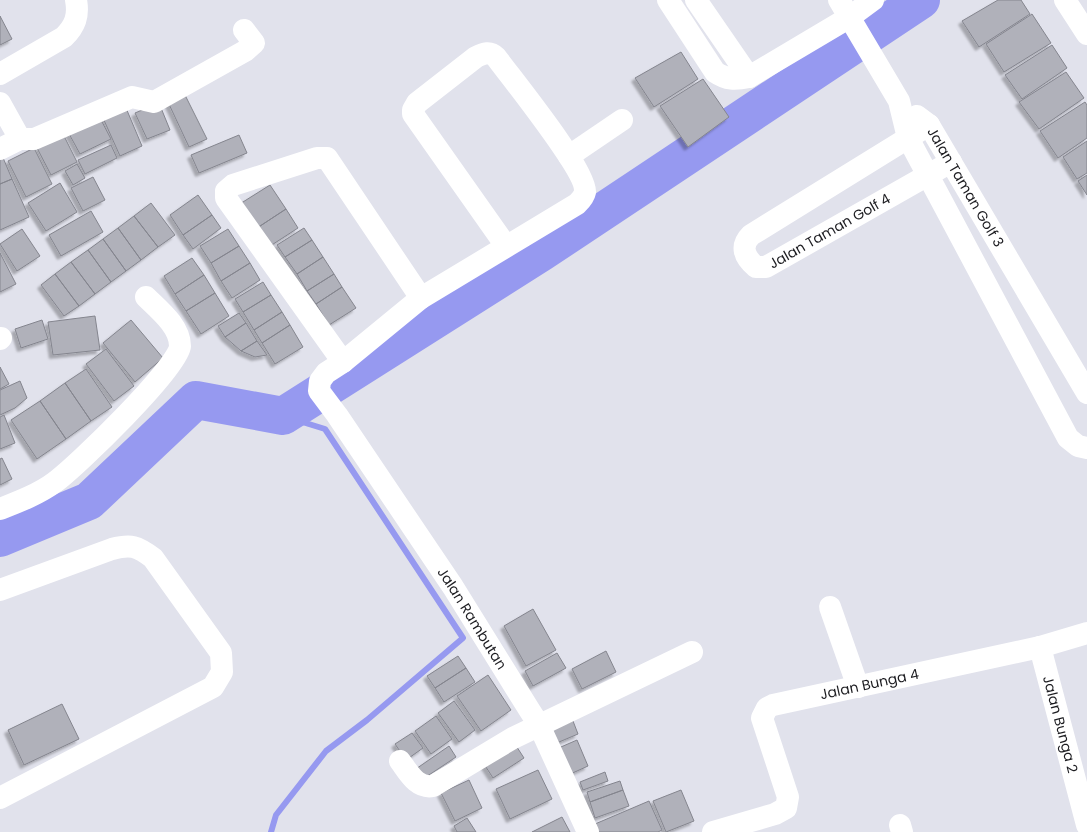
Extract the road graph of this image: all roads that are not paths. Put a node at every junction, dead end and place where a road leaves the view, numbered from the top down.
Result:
1 (76, 0) edge
2 (668, 0) edge
3 (696, 0) edge
4 (873, 0) edge
5 (1065, 0) edge
6 (849, 16) edge
7 (244, 30) dead end
8 (1087, 34) edge
9 (0, 74) edge
10 (749, 77) junction
11 (899, 101) junction
12 (0, 103) edge
13 (622, 120) dead end
14 (929, 125) junction
15 (908, 138) junction
16 (20, 139) junction
17 (0, 148) edge
18 (569, 156) junction
19 (951, 162) junction
20 (928, 176) junction
21 (506, 246) junction
22 (1021, 281) junction
23 (146, 296) dead end
24 (992, 297) junction
25 (421, 298) junction
26 (343, 362) junction
27 (1087, 394) edge
28 (1087, 448) edge
29 (0, 510) edge
30 (0, 590) edge
31 (830, 607) dead end
32 (1087, 633) edge
33 (1040, 647) junction
34 (692, 652) dead end
35 (858, 686) junction
36 (539, 725) junction
37 (400, 761) dead end
38 (0, 798) edge
39 (1087, 825) edge
40 (588, 832) edge
41 (713, 832) edge

1 - 9 street
2 - 10 street
3 - 10 street
4 - 6 street
5 - 8 street
6 - 10 street
6 - 11 street, Jalan Taman Golf 3
7 - 16 street
11 - 14 street, Jalan Taman Golf 3
11 - 15 street, Jalan Taman Golf 3
12 - 16 street
13 - 18 street
14 - 15 street, Jalan Taman Golf 4
14 - 19 street, Jalan Taman Golf 3
15 - 20 street, Jalan Taman Golf 3
15 - 20 street, Jalan Taman Golf 4
16 - 17 street
18 - 21 street
18 - 21 street
19 - 20 street, Jalan Taman Golf 4
19 - 22 street, Jalan Taman Golf 3
20 - 24 street, Jalan Taman Golf 3
21 - 25 street
22 - 24 street
22 - 27 street, Jalan Taman Golf 3
23 - 29 street
24 - 28 street, Jalan Taman Golf 3
25 - 26 street
25 - 26 street
26 - 36 street, Jalan Rambutan
30 - 38 street
31 - 35 street
32 - 33 street, Jalan Bunga 4
33 - 35 street, Jalan Bunga 4
33 - 39 street, Jalan Bunga 2
34 - 36 street
35 - 41 street, Jalan Bunga 4
36 - 37 street
36 - 40 street, Jalan Rambutan

